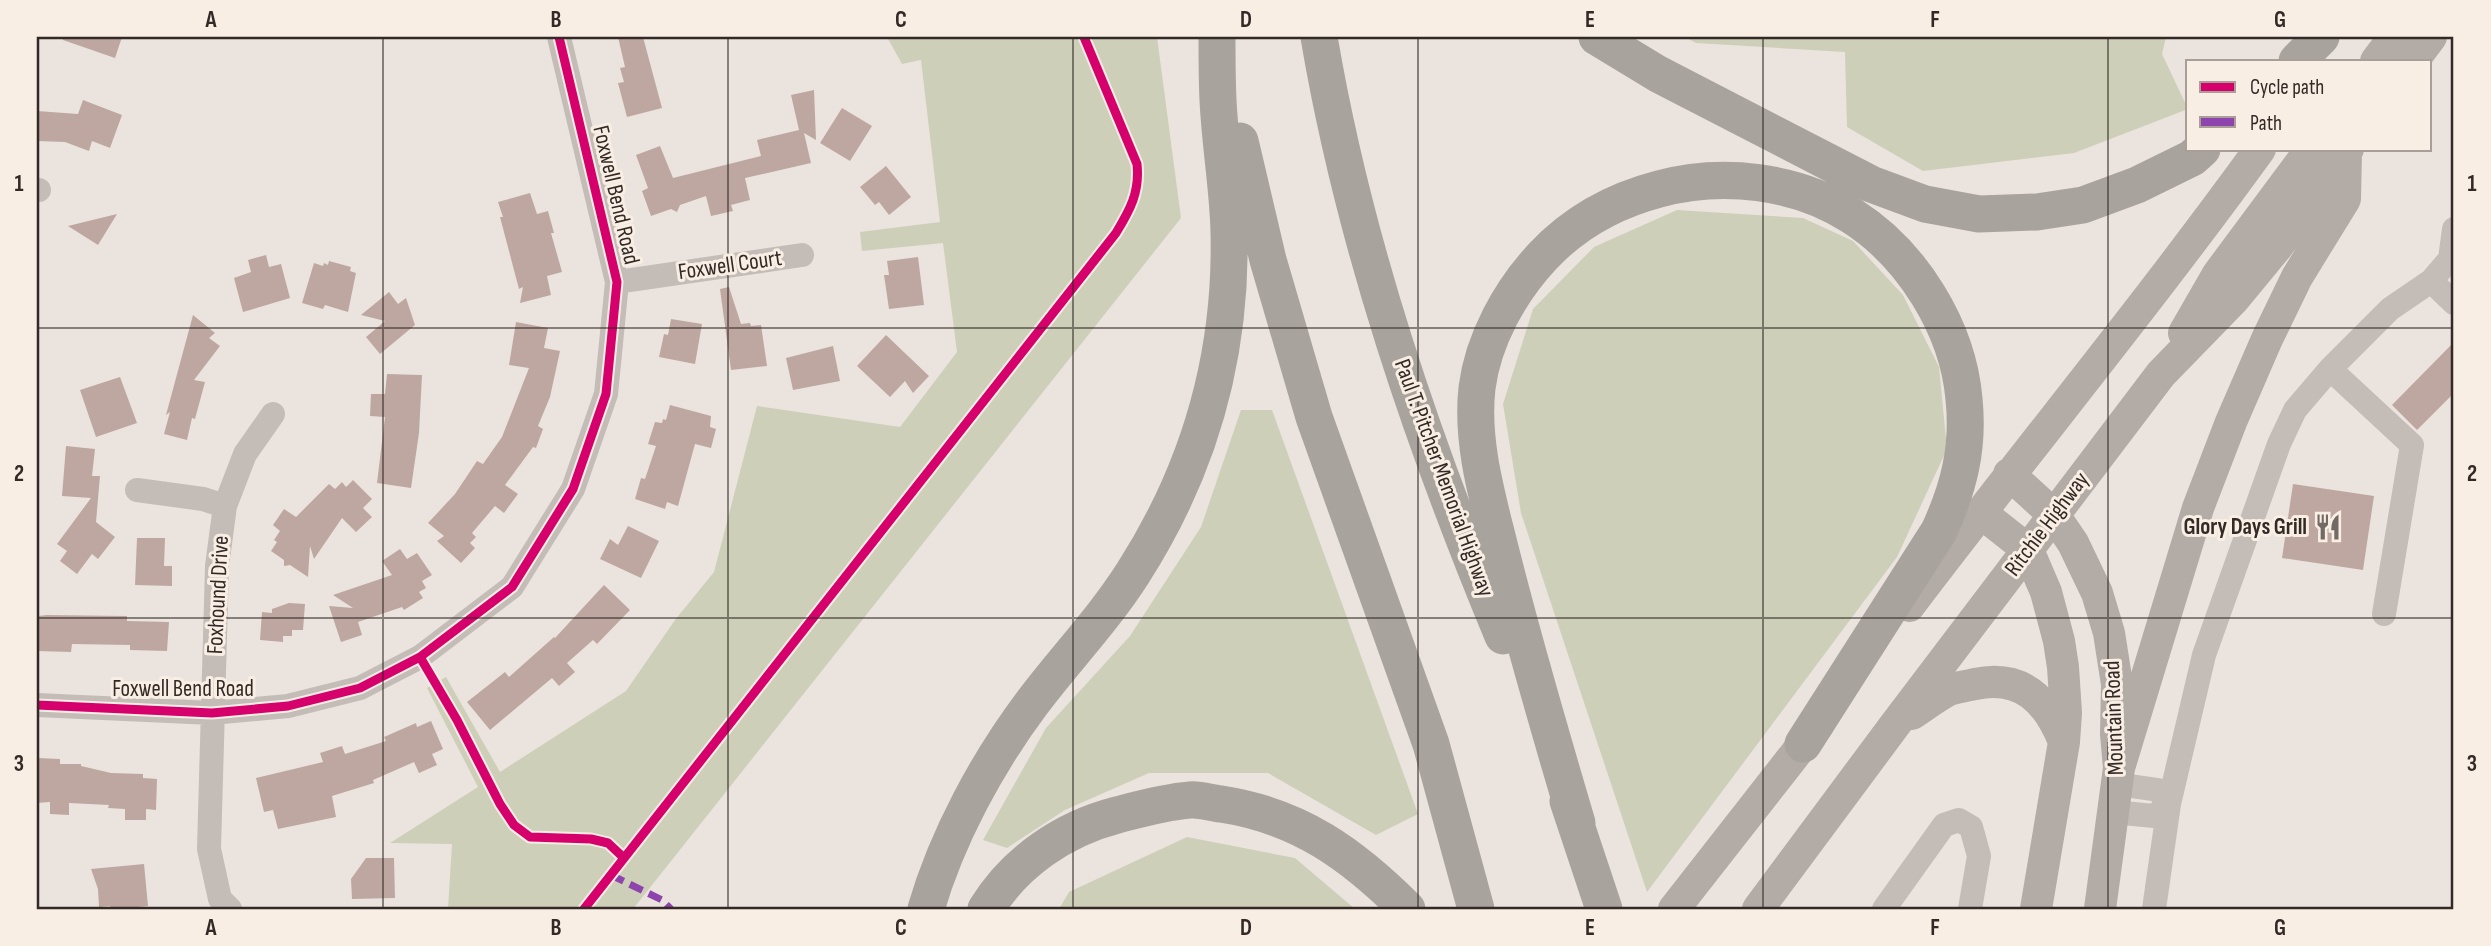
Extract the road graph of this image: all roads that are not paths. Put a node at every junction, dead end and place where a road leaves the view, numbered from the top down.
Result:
1 (559, 37) edge
2 (1218, 37) edge
3 (1319, 37) edge
4 (1597, 37) edge
5 (2321, 37) edge
6 (2340, 37) edge
7 (2394, 37) edge
8 (2431, 37) edge
9 (2298, 60) edge
10 (2324, 60) edge
11 (2377, 60) edge
12 (2414, 60) edge
13 (2201, 150) edge
14 (2259, 150) edge
15 (2310, 150) edge
16 (2347, 150) edge
17 (2454, 229) edge
18 (802, 255) dead end
19 (2431, 281) junction
20 (617, 282) junction
21 (2454, 303) edge
22 (2330, 369) junction
23 (2161, 374) junction
24 (273, 414) dead end
25 (2009, 474) junction
26 (138, 490) dead end
27 (225, 506) junction
28 (1980, 512) junction
29 (2054, 515) junction
30 (2028, 550) junction
31 (2384, 614) dead end
32 (37, 705) edge
33 (212, 713) junction
34 (1894, 726) junction
35 (2064, 742) junction
36 (1804, 744) junction
37 (2117, 788) junction
38 (2169, 804) junction
39 (1577, 823) junction
40 (230, 909) edge
41 (926, 909) edge
42 (986, 909) edge
43 (1408, 909) edge
44 (1476, 909) edge
45 (1604, 909) edge
46 (1674, 909) edge
47 (1758, 909) edge
48 (1884, 909) edge
49 (1970, 909) edge
50 (2036, 909) edge
51 (2100, 909) edge
52 (2154, 909) edge

1 - 20 street, Foxwell Bend Road
2 - 41 highway
2 - 44 highway
3 - 39 highway, Paul T. Pitcher Memorial Highway
4 - 13 highway
5 - 9 highway
6 - 10 main road
7 - 11 main road
8 - 12 main road
14 - 25 main road
15 - 23 main road
16 - 23 main road, Ritchie Highway
16 - 37 main road
17 - 19 street
18 - 20 street, Foxwell Court
19 - 21 street
19 - 22 street
20 - 33 street, Foxwell Bend Road
22 - 31 street
22 - 38 street
23 - 29 main road, Ritchie Highway
24 - 27 street, Foxhound Drive
25 - 28 main road
25 - 29 main road, Mountain Road
26 - 27 street
27 - 33 street, Foxhound Drive
28 - 30 main road
28 - 36 main road
29 - 30 main road, Ritchie Highway
29 - 37 main road, Mountain Road
30 - 34 main road, Ritchie Highway
30 - 35 main road
32 - 33 street, Foxwell Bend Road
33 - 40 street, Foxhound Drive
34 - 35 main road
34 - 47 main road, Ritchie Highway
35 - 50 main road
36 - 39 highway
36 - 46 main road
37 - 38 street
37 - 51 main road, Mountain Road
38 - 52 street
39 - 45 highway, Paul T. Pitcher Memorial Highway
42 - 43 highway
48 - 49 street

